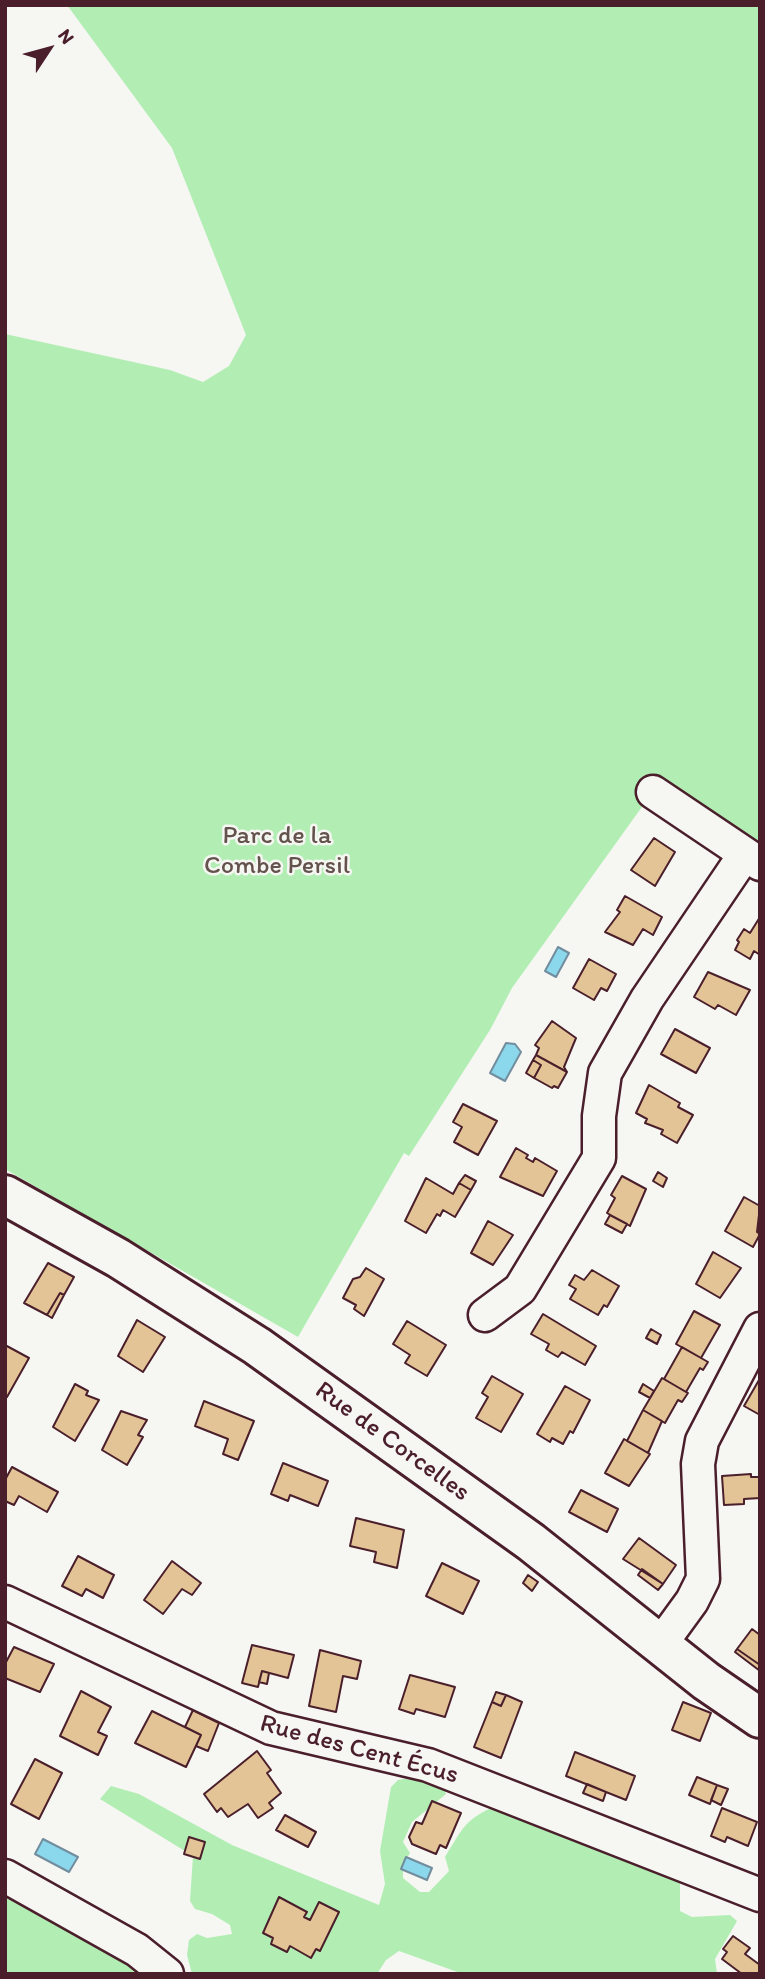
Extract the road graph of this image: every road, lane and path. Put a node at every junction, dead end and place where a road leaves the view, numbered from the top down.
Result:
1 (653, 792) dead end
2 (752, 859) edge
3 (5, 1195) edge
4 (485, 1315) dead end
5 (758, 1337) edge
6 (5, 1602) edge
7 (660, 1645) junction
8 (760, 1718) edge
9 (5, 1876) edge
10 (760, 1895) edge
11 (167, 1974) edge

1 - 2 street
2 - 4 street
3 - 7 main road, Rue de Corcelles
5 - 7 street
6 - 10 street, Rue des Cent Écus
7 - 8 main road, Rue de Corcelles
9 - 11 street

